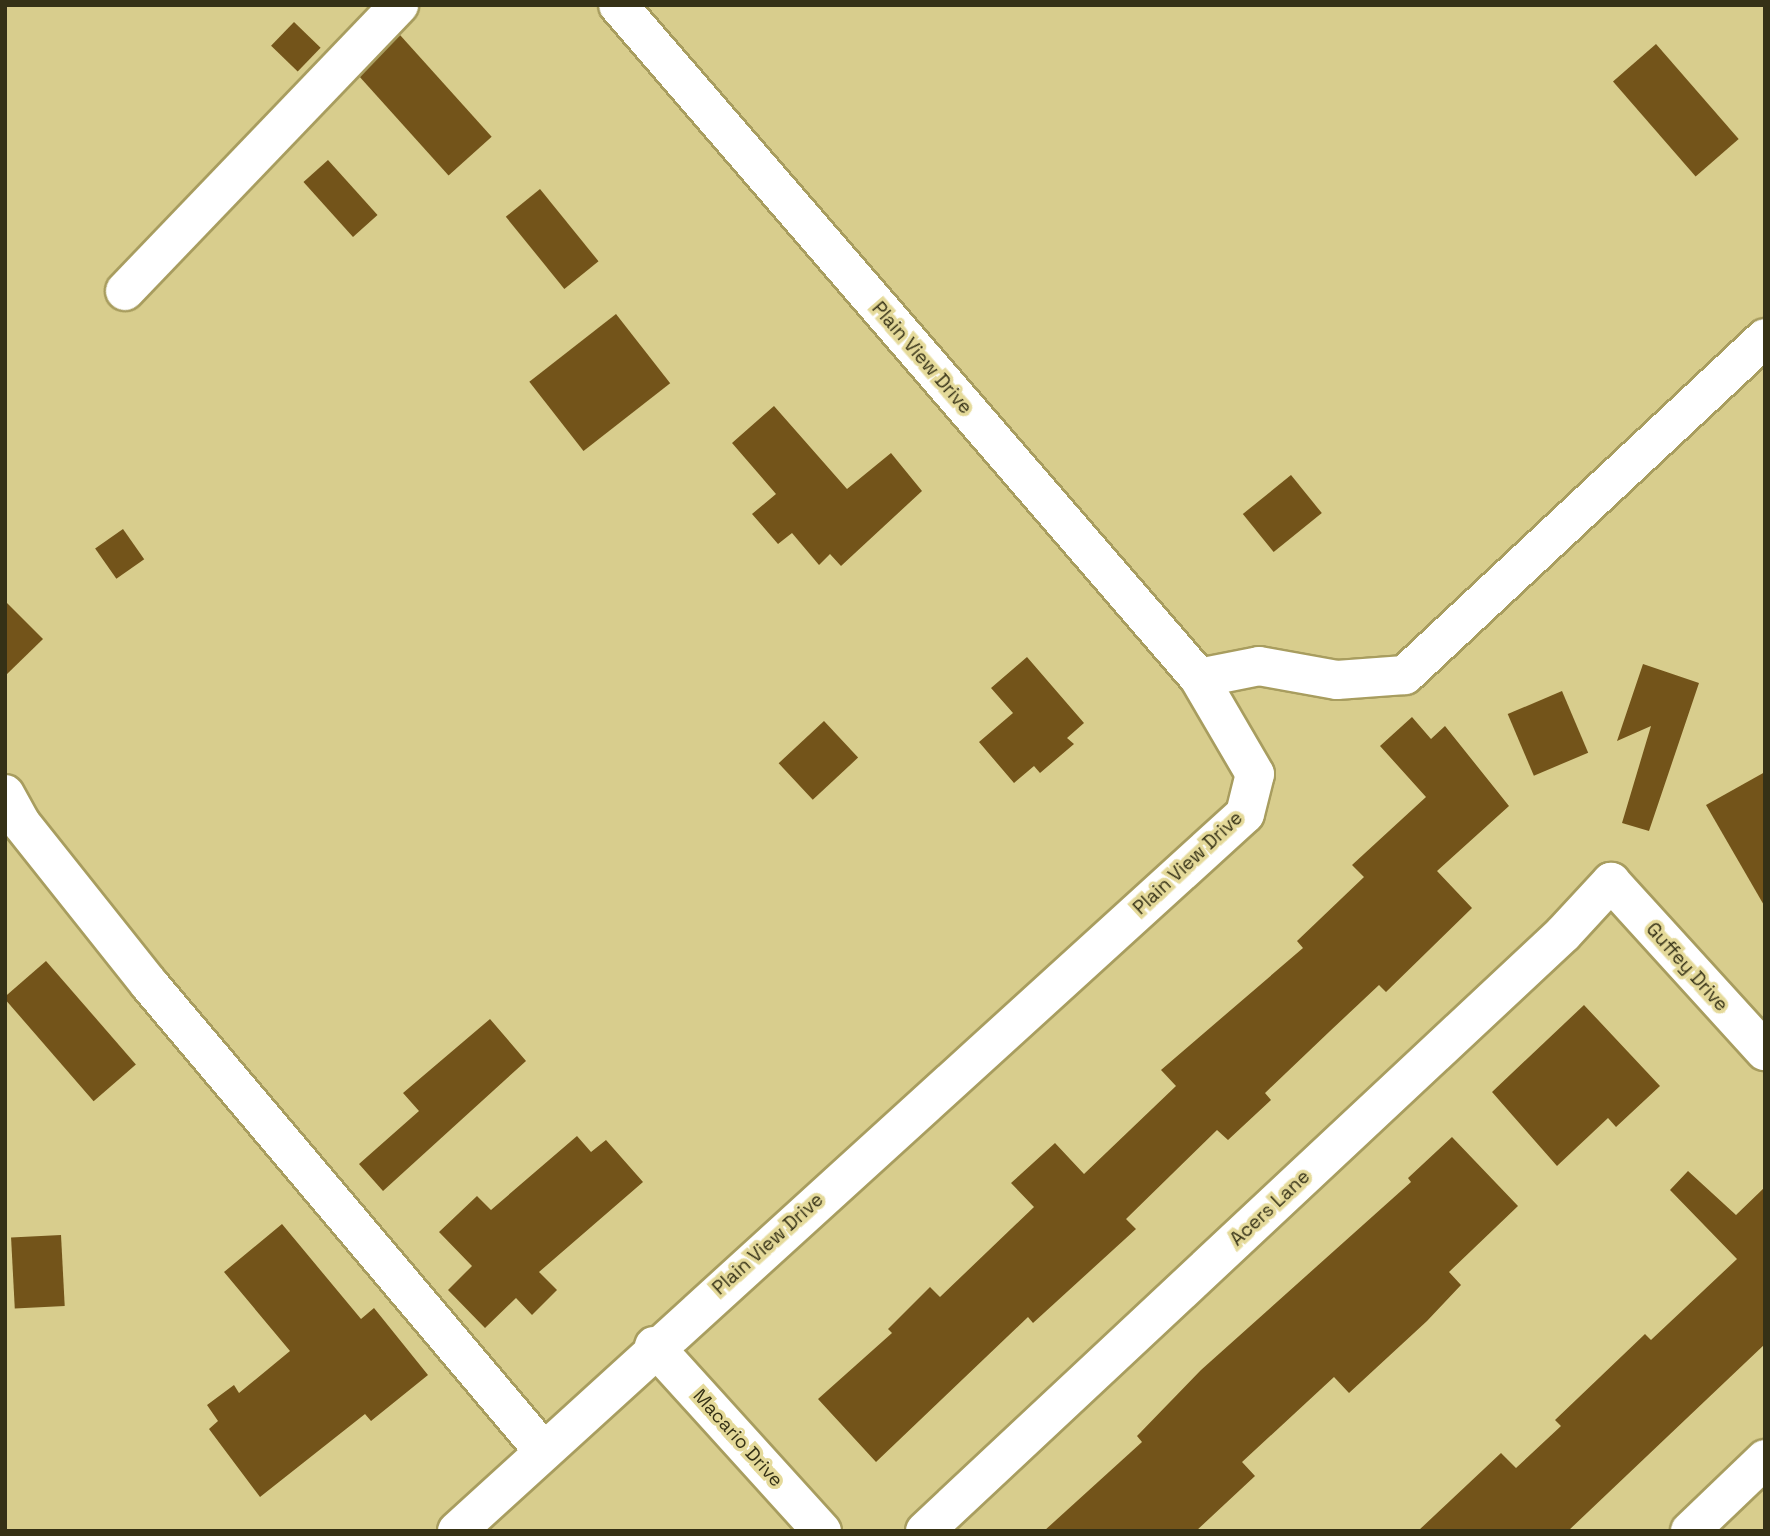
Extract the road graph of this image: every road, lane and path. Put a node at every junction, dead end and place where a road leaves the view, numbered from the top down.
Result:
1 (399, 5) edge
2 (618, 5) edge
3 (125, 290) dead end
4 (1765, 338) edge
5 (1199, 678) junction
6 (5, 794) edge
7 (1611, 882) joint
8 (1765, 1051) edge
9 (654, 1346) junction
10 (541, 1448) junction
11 (1765, 1459) edge
12 (457, 1531) edge
13 (822, 1531) edge
14 (925, 1531) edge
15 (1690, 1531) edge

1 - 3 street
2 - 5 street, Plain View Drive
4 - 5 street
5 - 9 street, Plain View Drive
6 - 10 street
7 - 8 street, Guffey Drive
7 - 14 street, Acers Lane
9 - 10 street, Plain View Drive
9 - 13 street, Macario Drive
10 - 12 street, Plain View Drive
11 - 15 street

